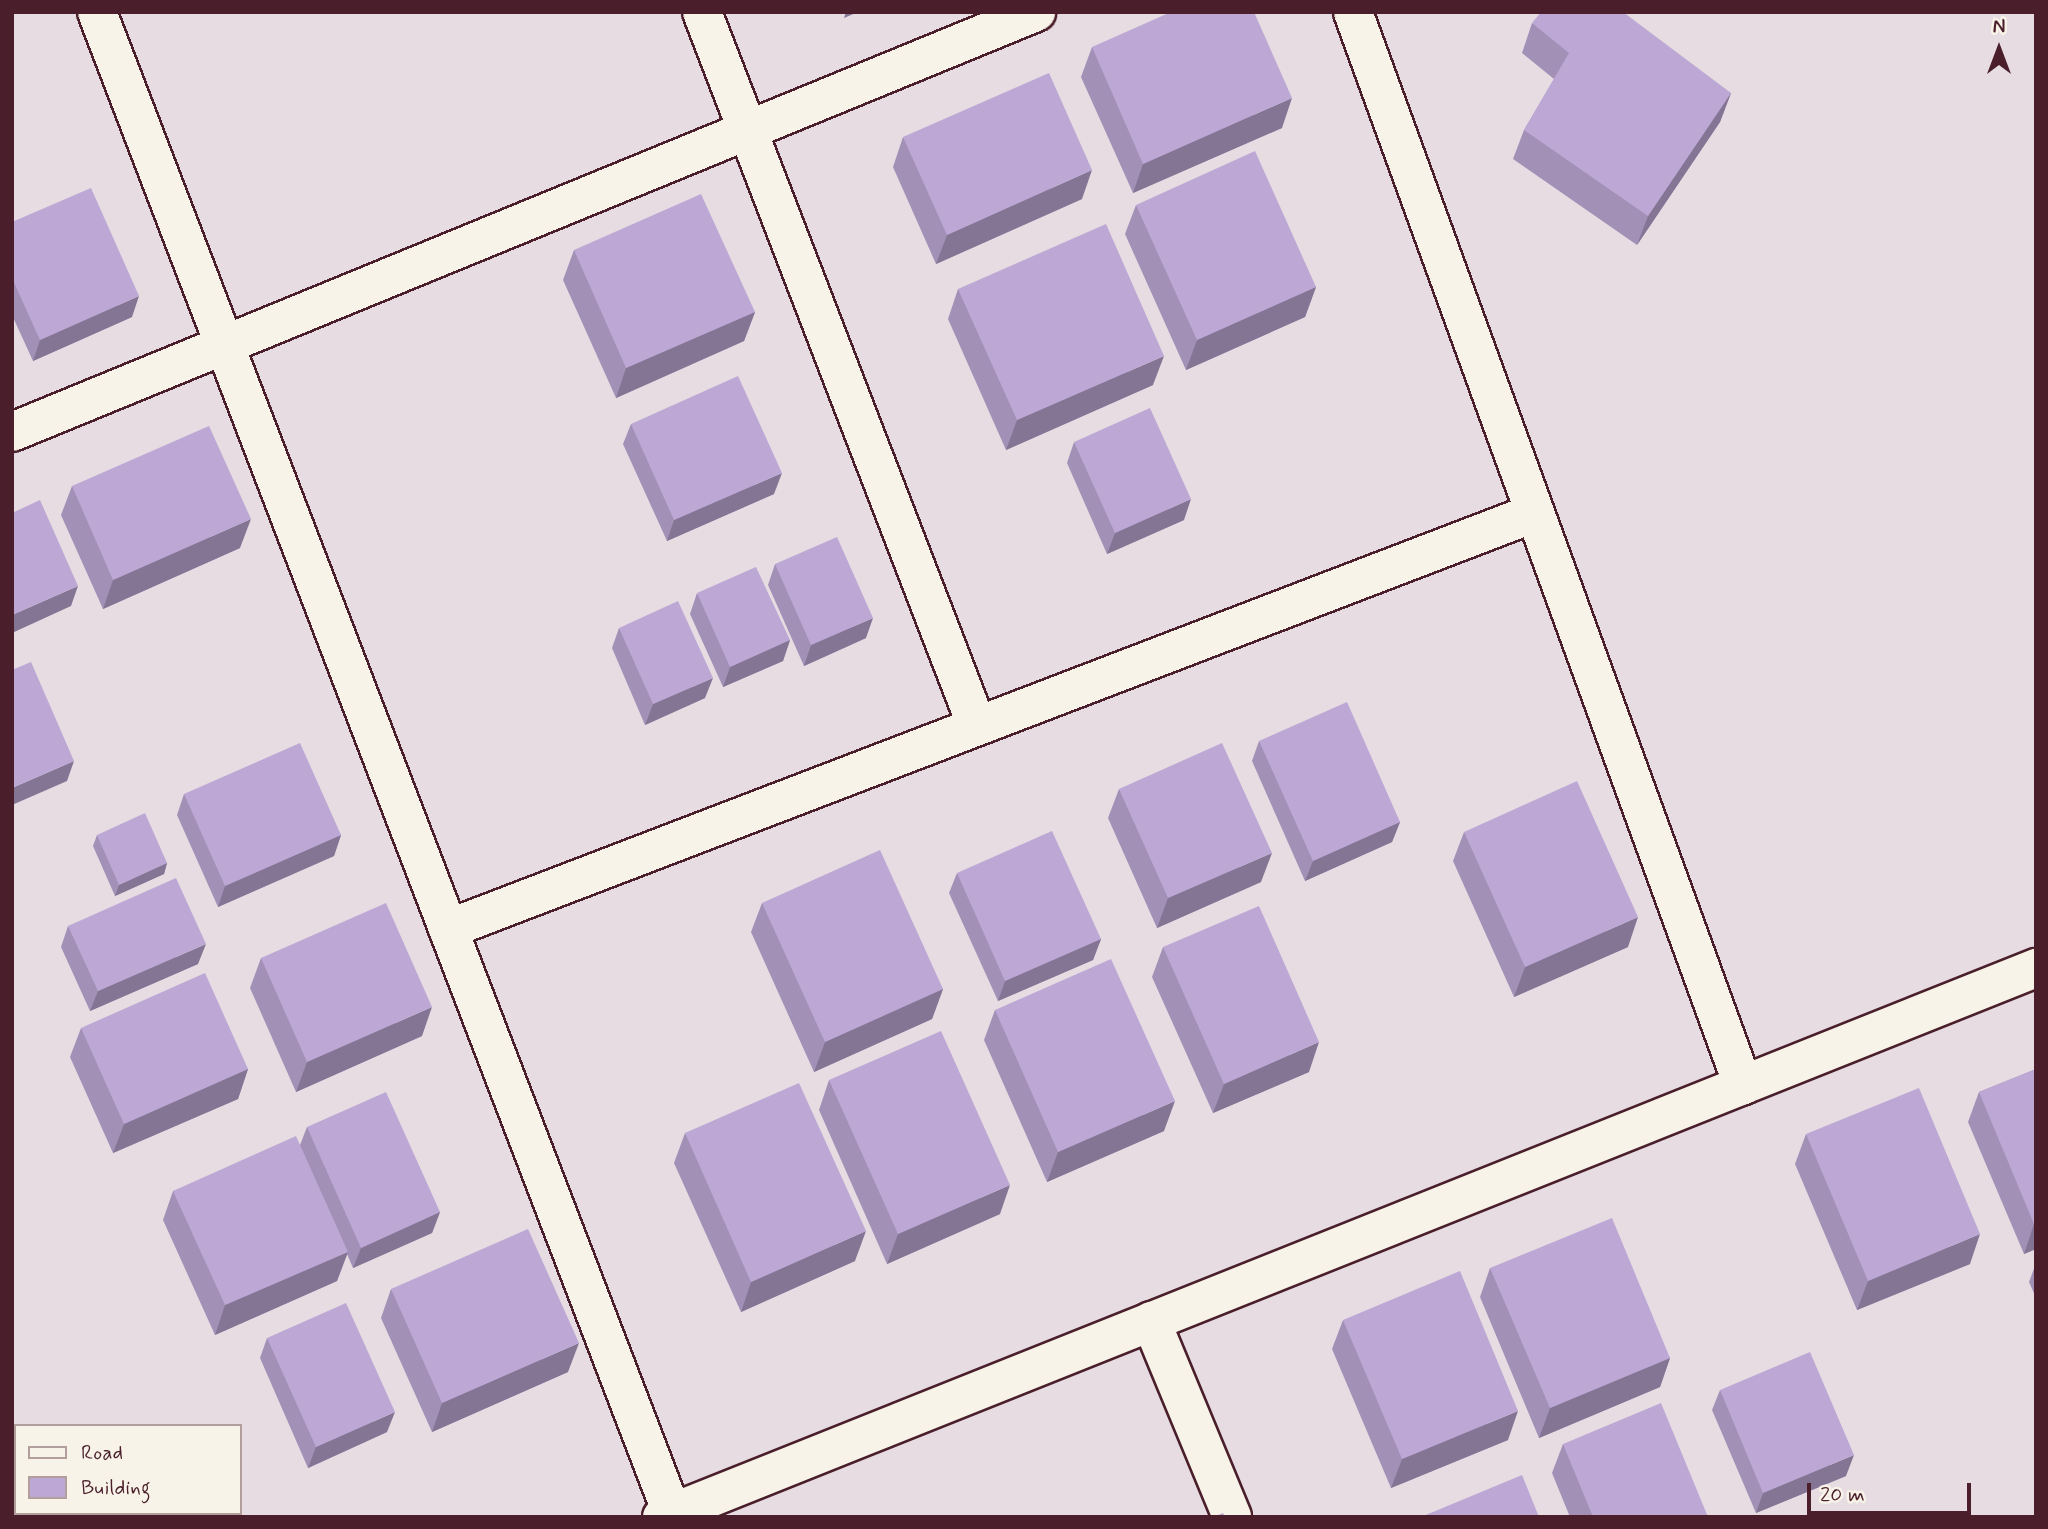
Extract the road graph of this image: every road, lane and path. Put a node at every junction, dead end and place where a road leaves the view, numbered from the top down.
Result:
1 (97, 12) edge
2 (702, 12) edge
3 (1037, 12) edge
4 (1353, 12) edge
5 (747, 131) junction
6 (224, 345) junction
7 (12, 432) edge
8 (1534, 513) junction
9 (976, 726) junction
10 (448, 929) junction
11 (2036, 968) edge
12 (1743, 1085) junction
13 (1151, 1321) junction
14 (667, 1515) edge
15 (1232, 1517) edge

1 - 6 street
2 - 5 street
3 - 5 street
4 - 8 street
5 - 6 street
5 - 9 street
6 - 7 street
6 - 10 street
8 - 9 street
8 - 12 street
9 - 10 street
10 - 14 street
11 - 12 street
12 - 13 street
13 - 14 street
13 - 15 street

